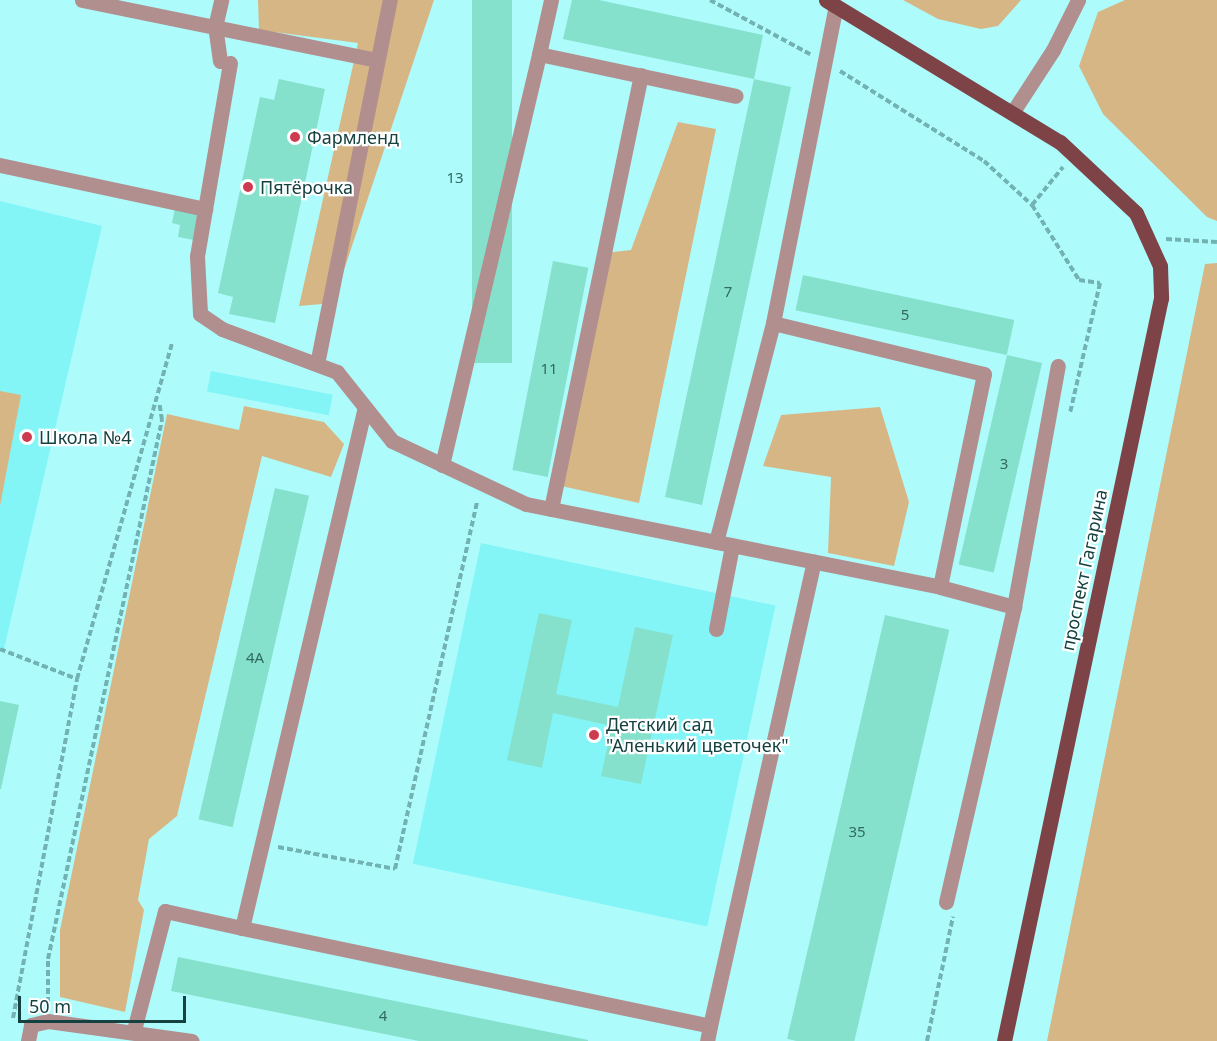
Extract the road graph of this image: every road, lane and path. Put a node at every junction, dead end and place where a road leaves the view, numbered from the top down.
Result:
1 (82, 0) edge
2 (221, 0) edge
3 (390, 0) edge
4 (551, 0) edge
5 (1078, 0) edge
6 (831, 3) edge
7 (215, 27) junction
8 (539, 54) junction
9 (377, 60) junction
10 (641, 75) junction
11 (736, 96) dead end
12 (1014, 110) junction
13 (0, 165) edge
14 (205, 209) junction
15 (1150, 238) junction
16 (1217, 242) edge
17 (773, 323) junction
18 (172, 343) dead end
19 (317, 364) junction
20 (1058, 366) dead end
21 (159, 401) junction
22 (365, 407) junction
23 (442, 465) junction
24 (481, 483) junction
25 (551, 509) junction
26 (716, 542) junction
27 (732, 546) junction
28 (814, 562) junction
29 (940, 587) junction
30 (1014, 607) junction
31 (716, 629) dead end
32 (0, 649) edge
33 (77, 679) junction
34 (262, 843) junction
35 (946, 902) dead end
36 (242, 928) junction
37 (48, 1021) junction
38 (11, 1026) dead end
39 (710, 1026) junction
40 (134, 1030) junction
41 (28, 1041) edge
42 (192, 1041) edge
43 (707, 1041) edge
44 (1004, 1041) edge

1 - 7 street
2 - 7 street
3 - 9 street
4 - 8 street
5 - 12 street
6 - 12 main road, проспект Гагарина
6 - 17 street
7 - 9 street
7 - 14 street
8 - 10 street
8 - 23 street
9 - 19 street
10 - 11 street
10 - 25 street
12 - 15 main road, проспект Гагарина
13 - 14 street
14 - 19 street
15 - 16 path
15 - 44 main road, проспект Гагарина
17 - 26 street
17 - 29 street
18 - 21 path
19 - 22 street
20 - 30 street
21 - 33 path
21 - 37 path
22 - 23 street
22 - 34 street
23 - 24 street
24 - 25 street
24 - 34 path
25 - 26 street
26 - 27 street
27 - 28 street
27 - 31 street
28 - 29 street
28 - 39 street
29 - 30 street
30 - 35 street
32 - 33 path
33 - 38 path
34 - 36 street
36 - 39 street
36 - 40 street
37 - 40 street
37 - 41 street
39 - 43 street
40 - 42 street

